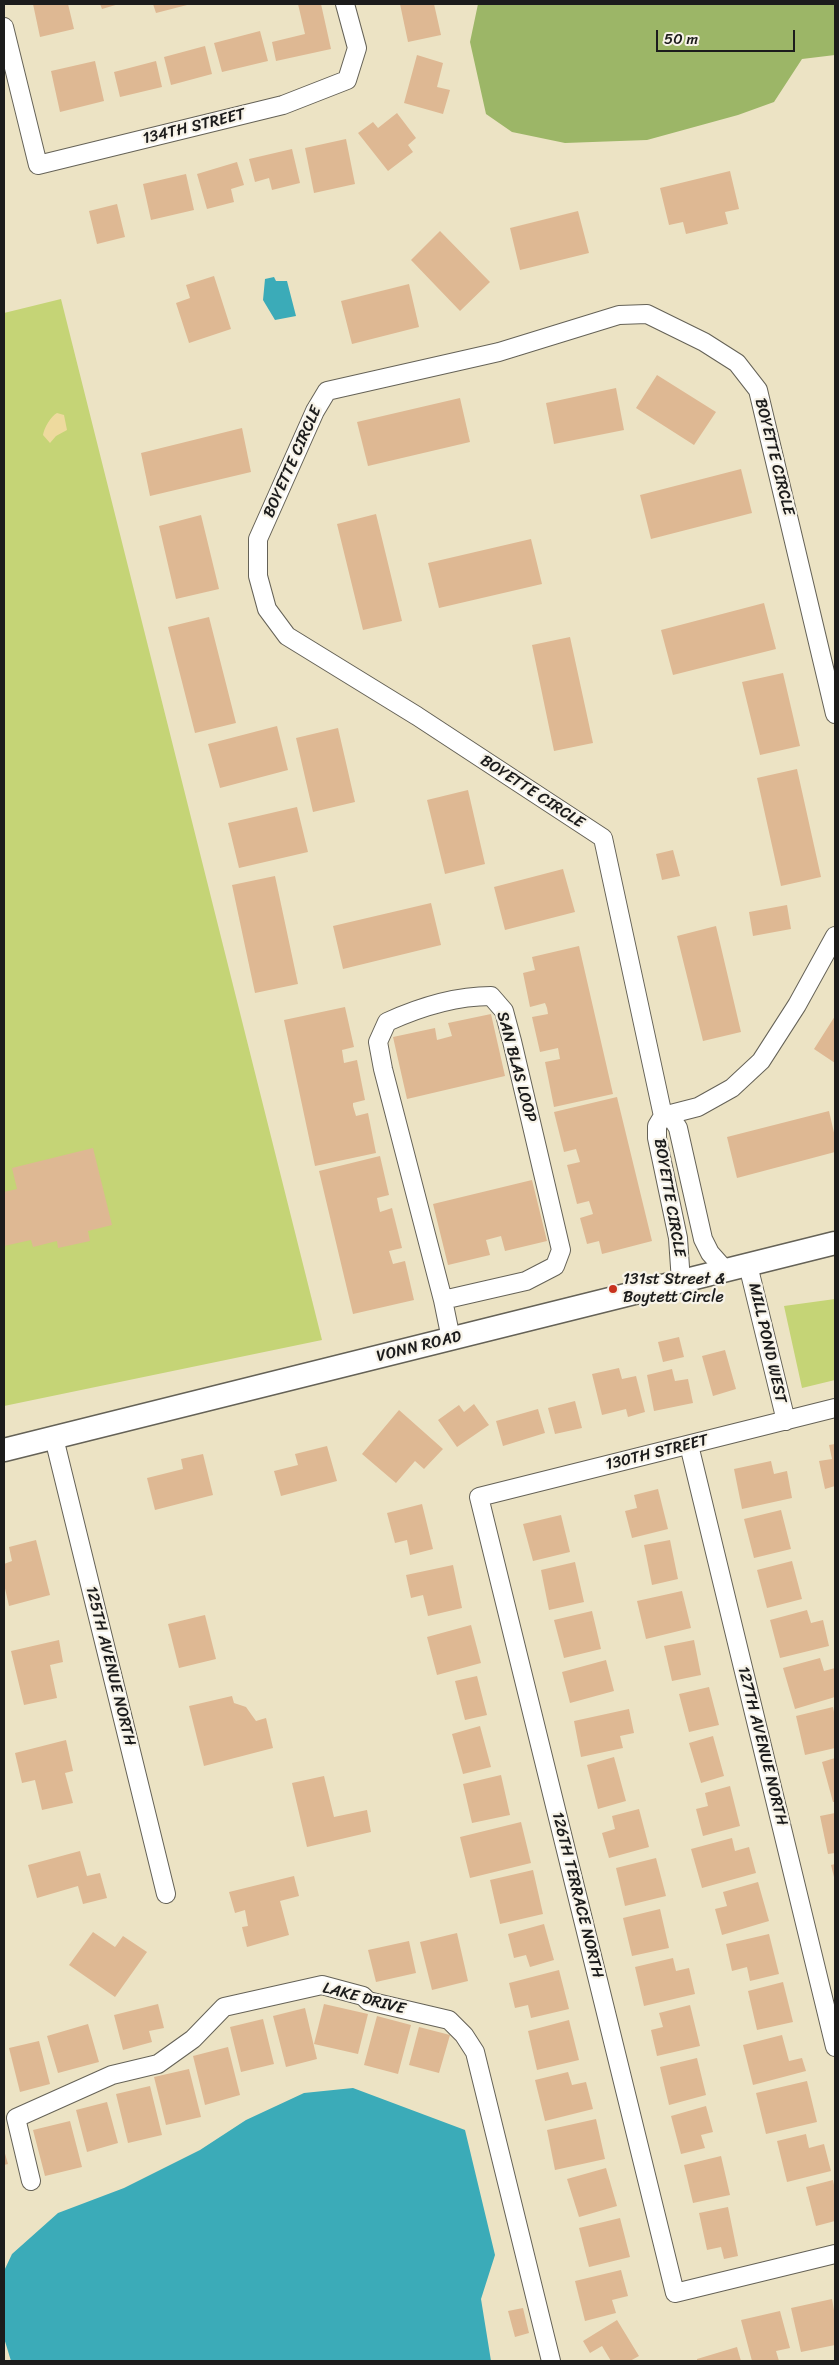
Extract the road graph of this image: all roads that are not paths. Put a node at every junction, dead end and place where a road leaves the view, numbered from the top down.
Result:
1 (345, 4) edge
2 (4, 27) edge
3 (835, 714) edge
4 (835, 936) edge
5 (663, 1116) junction
6 (835, 1243) edge
7 (748, 1265) junction
8 (726, 1271) junction
9 (681, 1282) junction
10 (443, 1300) junction
11 (451, 1339) junction
12 (835, 1408) edge
13 (786, 1421) junction
14 (54, 1438) junction
15 (689, 1445) junction
16 (4, 1450) edge
17 (479, 1497) joint
18 (166, 1894) dead end
19 (835, 2047) edge
20 (31, 2181) dead end
21 (835, 2254) edge
22 (552, 2361) edge

1 - 2 street, 134TH STREET
3 - 5 street, BOYETTE CIRCLE
4 - 5 street, BOYETTE CIRCLE
5 - 8 street, BOYETTE CIRCLE
5 - 9 street, BOYETTE CIRCLE
6 - 7 street, VONN ROAD
7 - 8 street, VONN ROAD
7 - 13 street, MILL POND WEST
8 - 9 street, VONN ROAD
9 - 11 street, VONN ROAD
10 - 10 street, SAN BLAS LOOP
10 - 11 street, SAN BLAS LOOP
11 - 14 street, VONN ROAD
12 - 13 street, 130TH STREET
13 - 15 street, 130TH STREET
14 - 16 street, VONN ROAD
14 - 18 street, 125TH AVENUE NORTH
15 - 17 street, 130TH STREET
15 - 19 street, 127TH AVENUE NORTH
17 - 21 street, 126TH TERRACE NORTH
20 - 22 street, LAKE DRIVE

